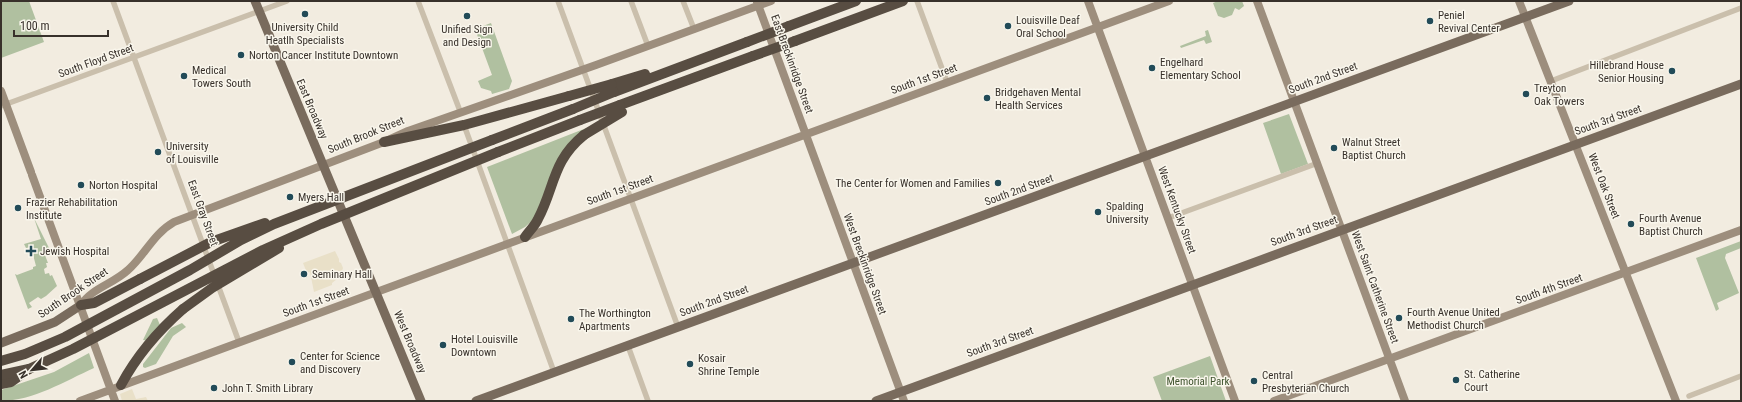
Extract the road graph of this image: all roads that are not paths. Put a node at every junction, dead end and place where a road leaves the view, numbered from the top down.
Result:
1 (114, 1) edge
2 (255, 1) edge
3 (287, 1) edge
4 (418, 1) edge
5 (558, 1) edge
6 (631, 1) edge
7 (683, 1) edge
8 (770, 1) edge
9 (856, 1) edge
10 (917, 1) edge
11 (1088, 1) edge
12 (1169, 1) edge
13 (1257, 1) edge
14 (1519, 1) edge
15 (1569, 1) edge
16 (758, 3) edge
17 (899, 3) edge
18 (1741, 8) edge
19 (259, 12) junction
20 (1525, 17) junction
21 (1098, 27) junction
22 (694, 29) junction
23 (648, 46) junction
24 (134, 57) junction
25 (584, 69) junction
26 (1551, 81) junction
27 (947, 82) junction
28 (1741, 84) edge
29 (613, 88) junction
30 (1, 91) edge
31 (1295, 101) junction
32 (4, 105) edge
33 (621, 108) junction
34 (460, 111) junction
35 (464, 125) junction
36 (806, 134) junction
37 (384, 142) junction
38 (1576, 144) junction
39 (1145, 156) junction
40 (1318, 163) junction
41 (323, 165) junction
42 (629, 198) junction
43 (326, 204) junction
44 (192, 214) junction
45 (1168, 218) junction
46 (321, 224) junction
47 (1342, 230) junction
48 (1741, 230) edge
49 (525, 237) junction
50 (507, 244) junction
51 (853, 263) junction
52 (1626, 272) junction
53 (1192, 284) junction
54 (376, 292) junction
55 (81, 304) junction
56 (678, 327) junction
57 (239, 342) junction
58 (1, 344) edge
59 (628, 346) junction
60 (1390, 359) junction
61 (1, 360) edge
62 (29, 370) junction
63 (554, 372) junction
64 (1, 375) edge
65 (1741, 376) edge
66 (1, 384) edge
67 (121, 385) junction
68 (111, 389) junction
69 (901, 392) junction
70 (1689, 396) dead end
71 (80, 401) edge
72 (116, 401) edge
73 (422, 401) edge
74 (476, 401) edge
75 (648, 401) edge
76 (876, 401) edge
77 (904, 401) edge
78 (1235, 401) edge
79 (1274, 401) edge
80 (1405, 401) edge
81 (1676, 401) edge

1 - 24 street, East Gray Street
2 - 19 main road, East Broadway
3 - 19 street, South Floyd Street
4 - 34 street
5 - 25 street
6 - 23 street
7 - 22 street
8 - 16 street, South Brook Street
9 - 29 highway, bridge
10 - 27 street
11 - 21 street, West Kentucky Street
12 - 21 street, South 1st Street
13 - 31 street, West Saint Catherine Street
14 - 20 street, West Oak Street
15 - 20 main road, South 2nd Street
16 - 22 street, South Brook Street
16 - 36 street, East Breckinridge Street
17 - 33 highway, bridge
18 - 26 street
19 - 24 street, South Floyd Street
19 - 41 main road, East Broadway
20 - 26 street, West Oak Street
20 - 31 main road, South 2nd Street
21 - 27 street, South 1st Street
21 - 39 street, West Kentucky Street
22 - 23 street, South Brook Street
23 - 25 street, South Brook Street
24 - 32 street, South Floyd Street
24 - 44 street, East Gray Street
25 - 34 street, South Brook Street
25 - 42 street
26 - 38 street, West Oak Street
27 - 36 street, South 1st Street
28 - 38 main road, South 3rd Street
29 - 35 highway, bridge
29 - 43 highway, bridge
30 - 32 street
31 - 39 main road, South 2nd Street
31 - 40 street, West Saint Catherine Street
32 - 55 street
33 - 46 highway, bridge
33 - 49 highway, bridge
34 - 37 street, South Brook Street
35 - 37 highway
35 - 50 street
36 - 42 street, South 1st Street
36 - 51 street, West Breckinridge Street
37 - 41 street, South Brook Street
38 - 47 main road, South 3rd Street
38 - 52 street, West Oak Street
39 - 45 street, West Kentucky Street
39 - 51 main road, South 2nd Street
40 - 45 street
40 - 47 street, West Saint Catherine Street
41 - 44 street, South Brook Street
41 - 54 main road, East Broadway
42 - 49 street, South 1st Street
42 - 56 street
43 - 55 highway, bridge
43 - 61 highway, bridge
44 - 55 street, South Brook Street
44 - 57 street, East Gray Street
45 - 53 street, West Kentucky Street
46 - 62 highway, bridge
46 - 67 highway, bridge
47 - 53 main road, South 3rd Street
47 - 60 street, West Saint Catherine Street
48 - 52 street, South 4th Street
49 - 50 street, South 1st Street
50 - 54 street, South 1st Street
50 - 63 street
51 - 56 main road, South 2nd Street
51 - 69 street, West Breckinridge Street
52 - 60 street, South 4th Street
52 - 81 street, West Oak Street
53 - 69 main road, South 3rd Street
53 - 78 street, West Kentucky Street
54 - 57 street, South 1st Street
54 - 73 main road, West Broadway
55 - 58 main road, South Brook Street
55 - 68 street
56 - 59 main road, South 2nd Street
57 - 67 street, South 1st Street
59 - 63 main road, South 2nd Street
59 - 75 street
60 - 79 street, South 4th Street
60 - 80 street, West Saint Catherine Street
62 - 64 highway, bridge
62 - 66 highway
63 - 74 main road, South 2nd Street
65 - 70 street
67 - 68 street, South 1st Street
68 - 71 street, South 1st Street
68 - 72 street
69 - 76 main road, South 3rd Street
69 - 77 street, West Breckinridge Street

